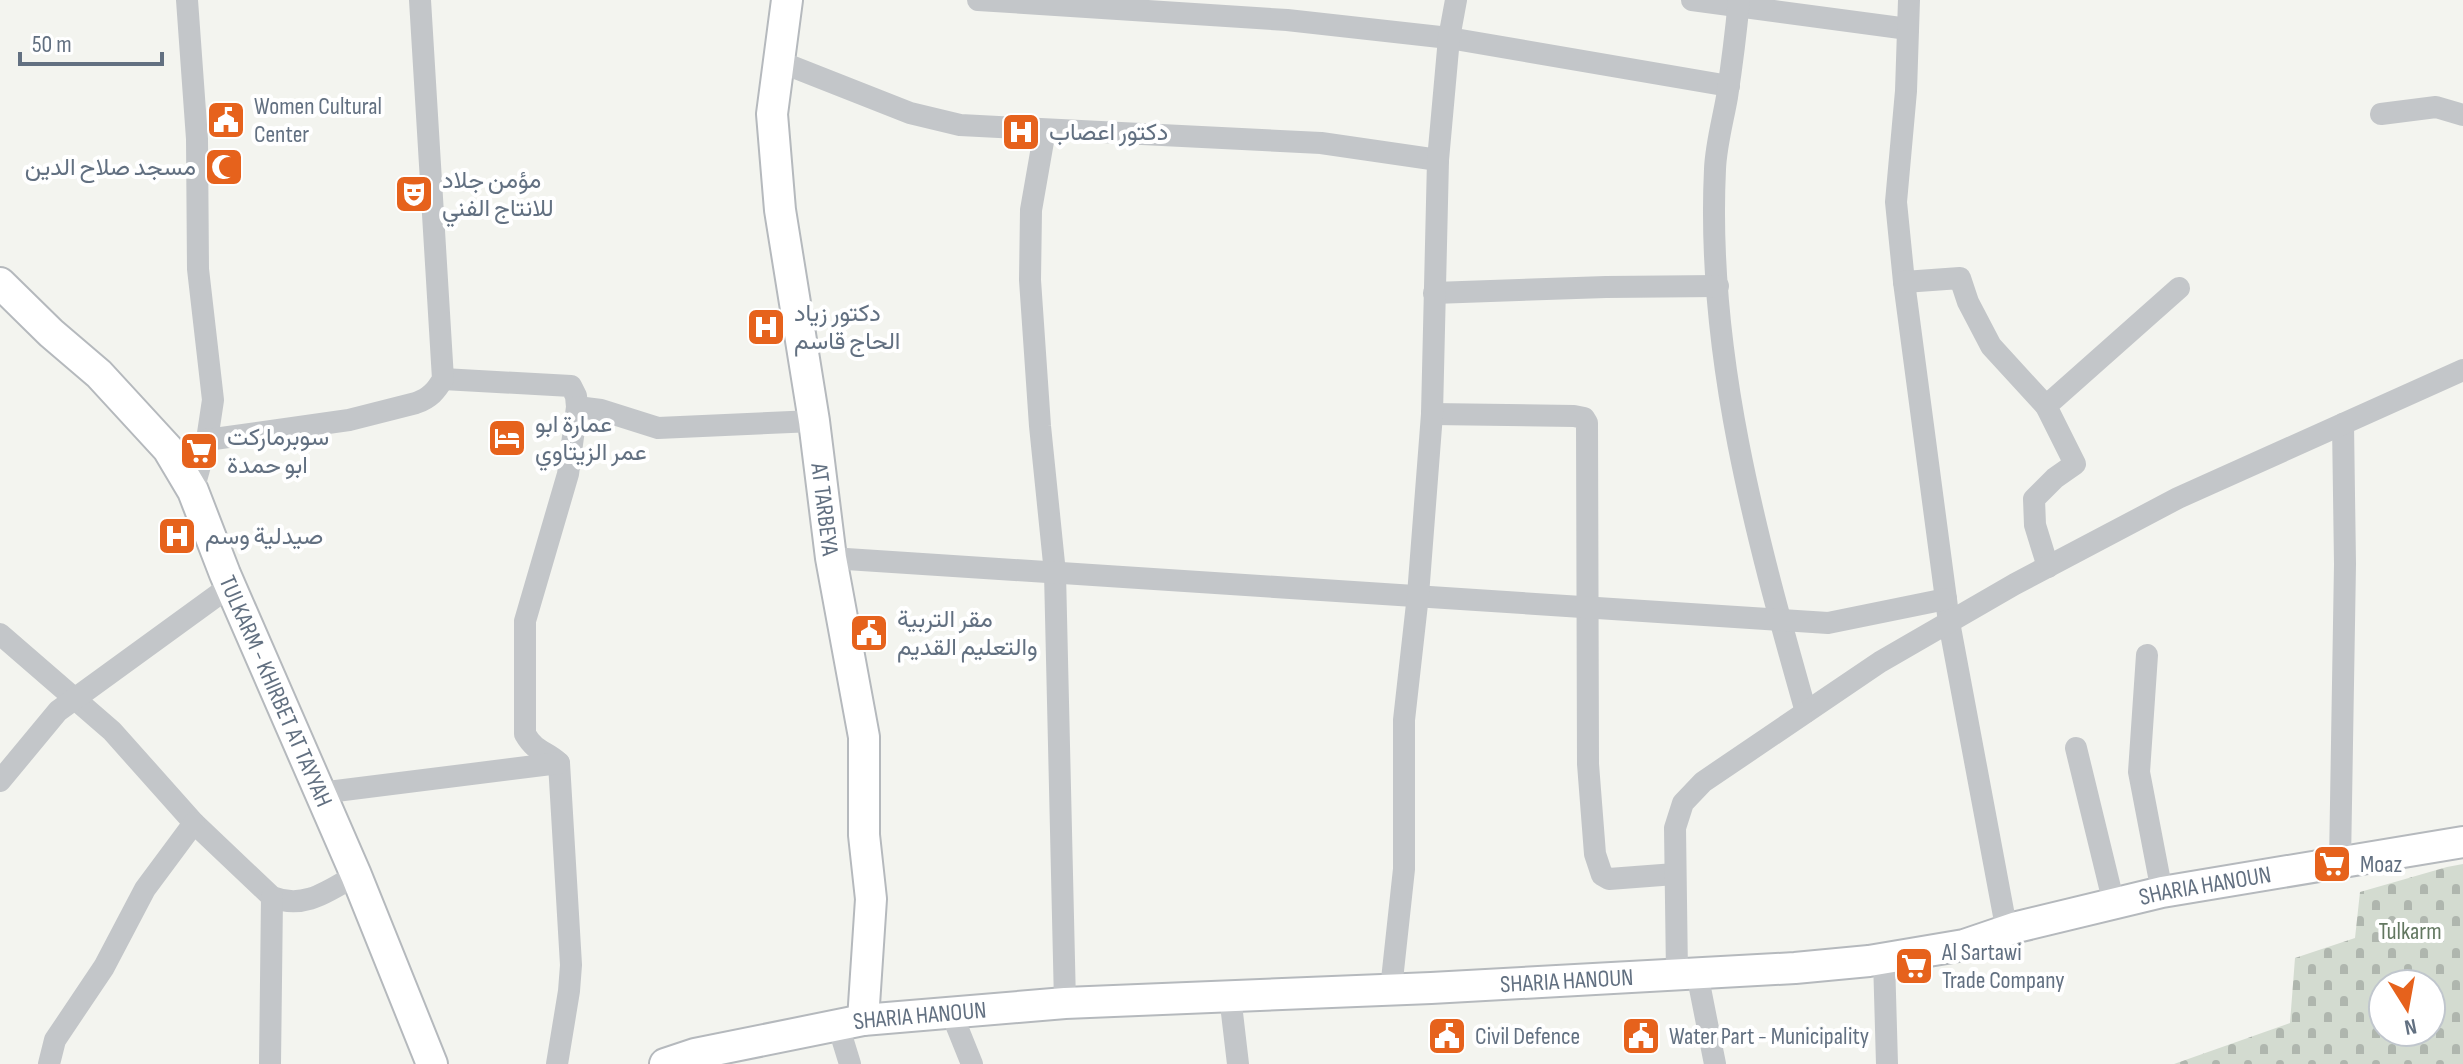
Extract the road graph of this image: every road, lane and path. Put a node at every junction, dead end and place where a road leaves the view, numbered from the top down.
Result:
1 (187, 0) edge
2 (420, 0) edge
3 (787, 0) edge
4 (978, 0) edge
5 (1456, 0) edge
6 (1692, 0) edge
7 (1909, 0) edge
8 (1739, 3) edge
9 (1908, 29) junction
10 (1449, 38) junction
11 (778, 61) junction
12 (1729, 86) junction
13 (2381, 114) dead end
14 (2463, 115) edge
15 (1045, 130) junction
16 (1438, 160) junction
17 (1904, 282) junction
18 (0, 283) edge
19 (1718, 286) junction
20 (2179, 288) dead end
21 (1434, 293) junction
22 (2463, 370) edge
23 (443, 379) junction
24 (2046, 406) junction
25 (577, 407) junction
26 (1432, 414) junction
27 (814, 421) junction
28 (2343, 424) junction
29 (207, 440) junction
30 (193, 491) junction
31 (831, 558) junction
32 (2048, 567) junction
33 (1055, 573) junction
34 (230, 586) junction
35 (1418, 595) junction
36 (1946, 599) junction
37 (1586, 607) junction
38 (1781, 620) junction
39 (1949, 622) junction
40 (0, 634) edge
41 (2147, 655) dead end
42 (75, 699) junction
43 (1806, 712) junction
44 (2076, 748) dead end
45 (559, 763) junction
46 (0, 781) edge
47 (320, 793) junction
48 (194, 823) junction
49 (2463, 842) edge
50 (2340, 863) junction
51 (1675, 874) junction
52 (356, 875) junction
53 (2162, 892) junction
54 (276, 904) junction
55 (2114, 904) junction
56 (2007, 932) junction
57 (1884, 959) junction
58 (1687, 974) junction
59 (1391, 989) junction
60 (1230, 996) junction
61 (1065, 1003) junction
62 (951, 1012) junction
63 (851, 1022) junction
64 (49, 1064) edge
65 (270, 1064) edge
66 (432, 1064) edge
67 (557, 1064) edge
68 (665, 1064) edge
69 (850, 1064) edge
70 (972, 1064) edge
71 (1238, 1064) edge
72 (1715, 1064) edge
73 (1887, 1064) edge

1 - 29 street
2 - 23 street
3 - 11 street, AT TARBEYA
4 - 10 street
5 - 10 street
6 - 8 street
7 - 9 street
8 - 9 street
8 - 12 street
9 - 17 street
10 - 12 street
10 - 16 street
11 - 15 street
11 - 27 street, AT TARBEYA
12 - 19 street
13 - 14 street
15 - 16 street
15 - 33 street
16 - 21 street
17 - 24 street
17 - 36 street
18 - 30 street, TULKARM - KHIRBET AT TAYYAH
19 - 21 street
19 - 38 street
20 - 24 street
21 - 26 street
22 - 28 street
23 - 25 street
23 - 29 street
24 - 32 street
25 - 27 street
25 - 45 street
26 - 35 street
26 - 37 street
27 - 31 street, AT TARBEYA
28 - 32 street
28 - 50 street
29 - 30 street
30 - 34 street, TULKARM - KHIRBET AT TAYYAH
31 - 33 street
31 - 63 street, AT TARBEYA
32 - 39 street
33 - 35 street
33 - 61 street
34 - 42 street
34 - 47 street, TULKARM - KHIRBET AT TAYYAH
35 - 37 street
35 - 59 street
36 - 38 street
36 - 39 street
37 - 38 street
37 - 51 street
38 - 43 street
39 - 43 street
39 - 56 street
40 - 42 street
41 - 53 street
42 - 46 street
42 - 48 street
43 - 51 street
44 - 55 street
45 - 47 street
45 - 67 street
47 - 52 street, TULKARM - KHIRBET AT TAYYAH
48 - 54 street
48 - 64 street
49 - 50 street, SHARIA HANOUN
50 - 53 street, SHARIA HANOUN
51 - 58 street
52 - 54 street
52 - 66 street, TULKARM - KHIRBET AT TAYYAH
53 - 55 street, SHARIA HANOUN
54 - 65 street
55 - 56 street, SHARIA HANOUN
56 - 57 street, SHARIA HANOUN
57 - 58 street, SHARIA HANOUN
57 - 73 street
58 - 59 street, SHARIA HANOUN
58 - 72 street
59 - 60 street, SHARIA HANOUN
60 - 61 street, SHARIA HANOUN
60 - 71 street
61 - 62 street, SHARIA HANOUN
62 - 63 street, SHARIA HANOUN
62 - 70 street
63 - 68 street, SHARIA HANOUN
63 - 69 street

